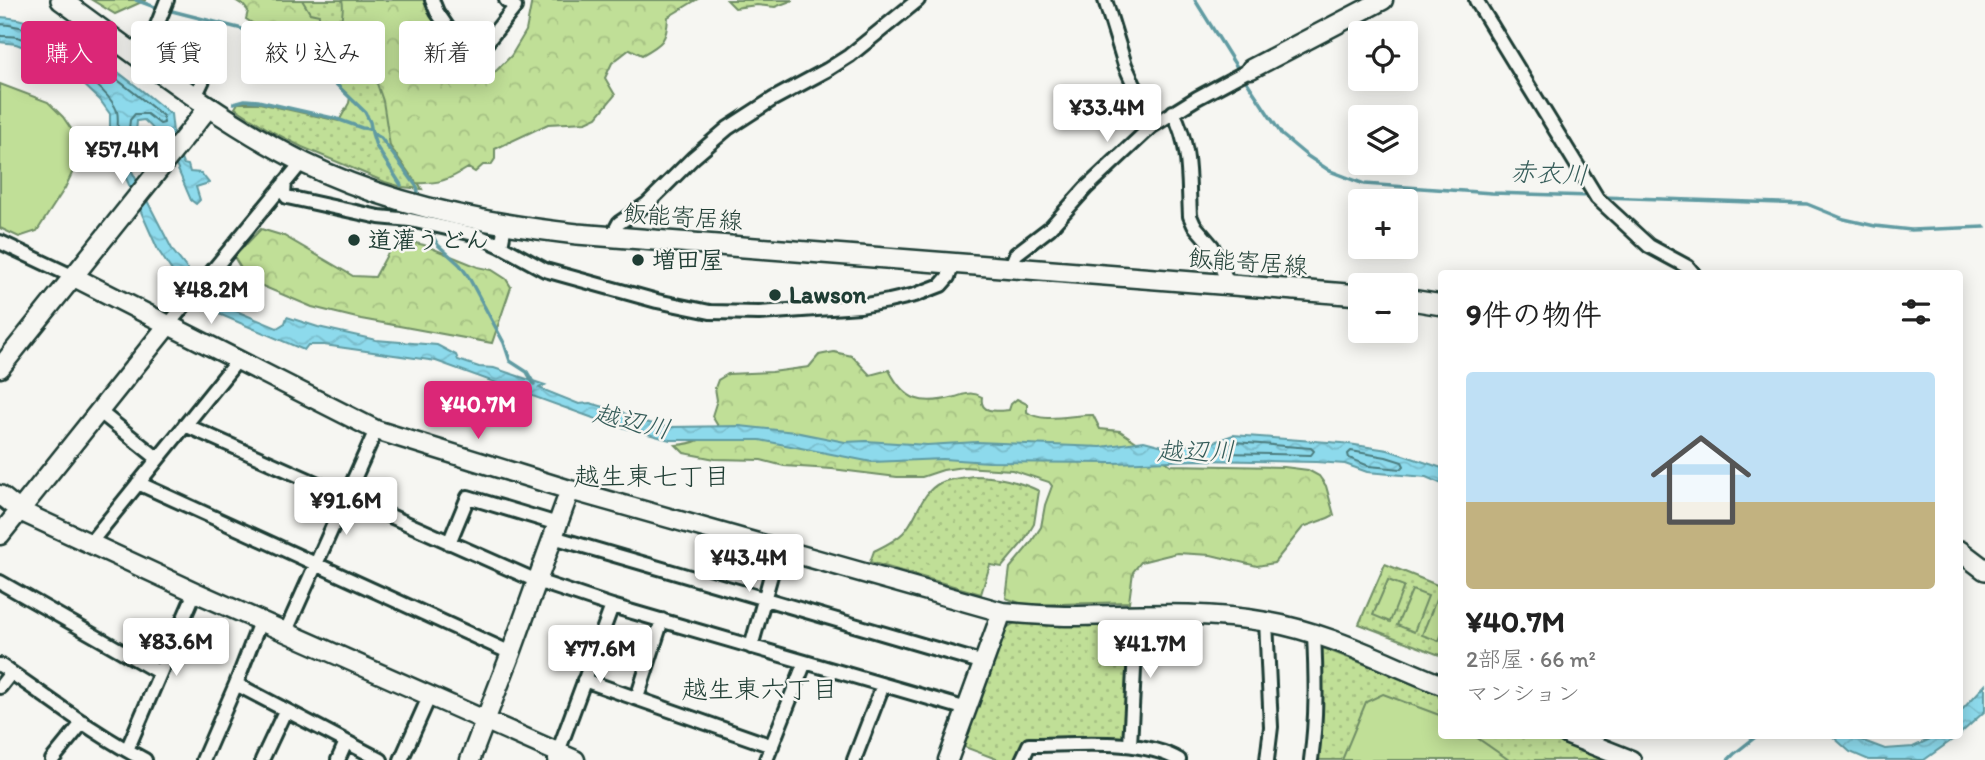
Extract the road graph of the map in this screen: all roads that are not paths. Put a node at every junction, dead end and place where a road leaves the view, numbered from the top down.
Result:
1 (61, 0) edge
2 (167, 0) edge
3 (432, 0) edge
4 (506, 0) edge
5 (918, 0) edge
6 (1105, 0) edge
7 (1383, 0) edge
8 (1476, 0) edge
9 (1251, 69) joint
10 (202, 102) junction
11 (1173, 112) junction
12 (1158, 121) junction
13 (302, 162) junction
14 (285, 182) junction
15 (505, 225) junction
16 (612, 236) junction
17 (0, 242) edge
18 (501, 246) junction
19 (953, 263) junction
20 (1010, 268) junction
21 (1690, 270) edge
22 (79, 271) junction
23 (1229, 285) junction
24 (1348, 294) edge
25 (1418, 301) edge
26 (1438, 304) edge
27 (168, 325) junction
28 (237, 361) junction
29 (0, 368) edge
30 (100, 412) junction
31 (185, 425) junction
32 (376, 430) junction
33 (157, 458) junction
34 (138, 483) junction
35 (570, 490) junction
36 (0, 495) edge
37 (346, 496) junction
38 (20, 511) junction
39 (556, 531) junction
40 (0, 535) edge
41 (90, 543) junction
42 (449, 543) junction
43 (778, 550) junction
44 (1963, 553) edge
45 (316, 564) junction
46 (1985, 570) edge
47 (0, 582) edge
48 (537, 582) junction
49 (195, 592) junction
50 (765, 600) junction
51 (612, 606) junction
52 (1002, 612) junction
53 (1137, 614) junction
54 (662, 620) junction
55 (1266, 621) junction
56 (260, 622) junction
57 (286, 631) junction
58 (1314, 634) junction
59 (751, 647) junction
60 (511, 653) junction
61 (805, 662) junction
62 (984, 663) junction
63 (0, 666) edge
64 (12, 673) junction
65 (160, 673) junction
66 (584, 680) junction
67 (1438, 683) edge
68 (236, 684) junction
69 (883, 684) junction
70 (0, 687) edge
71 (430, 695) junction
72 (637, 698) junction
73 (967, 709) junction
74 (285, 711) junction
75 (485, 721) junction
76 (83, 722) junction
77 (1578, 739) edge
78 (346, 742) junction
79 (1130, 745) junction
80 (772, 746) junction
81 (127, 750) junction
82 (556, 756) edge
83 (1171, 758) edge
84 (52, 760) edge
85 (145, 760) edge
86 (203, 760) edge
87 (262, 760) edge
88 (338, 760) edge
89 (381, 760) edge
90 (401, 760) edge
91 (470, 760) edge
92 (575, 760) edge
93 (766, 760) edge
94 (854, 760) edge
95 (948, 760) edge
96 (1022, 760) edge
97 (1267, 760) edge
98 (1311, 760) edge
99 (1631, 760) edge

1 - 10 main road, 飯能寄居線
2 - 10 street
3 - 4 street
5 - 16 street
6 - 12 street
7 - 9 street
8 - 21 street
9 - 11 street
10 - 13 main road, 飯能寄居線
10 - 22 street
11 - 12 street
11 - 23 street
12 - 20 street
13 - 14 street
13 - 15 main road, 飯能寄居線
14 - 18 street
14 - 27 street
15 - 16 main road, 飯能寄居線
15 - 18 street
16 - 19 main road, 飯能寄居線
17 - 22 street
18 - 19 street
19 - 20 main road, 飯能寄居線
20 - 23 main road, 飯能寄居線
22 - 27 street
22 - 29 street
23 - 24 main road, 飯能寄居線
25 - 26 main road
27 - 28 street
27 - 30 street
28 - 31 street
28 - 32 street
30 - 33 street
30 - 38 street
31 - 33 street
31 - 37 street
32 - 35 street
32 - 37 street
33 - 34 street
34 - 41 street
34 - 45 street
35 - 39 street
35 - 43 street
36 - 38 street
37 - 42 street
37 - 45 street
38 - 40 street
38 - 41 street
39 - 42 street
39 - 48 street
39 - 50 street
41 - 49 street
42 - 48 street
43 - 50 street
43 - 52 street
44 - 46 main road
45 - 57 street
45 - 60 street
47 - 65 street
48 - 51 street
48 - 60 street
49 - 56 street
49 - 65 street
50 - 59 street
50 - 62 street
51 - 54 street
51 - 66 street
52 - 53 street
52 - 62 street
53 - 55 street
53 - 79 street
54 - 59 street
54 - 72 street
55 - 58 street
55 - 97 street
56 - 57 street
56 - 68 street
57 - 71 street
58 - 67 street
58 - 98 street
59 - 61 street
60 - 75 street
61 - 69 street
61 - 80 street
62 - 73 street
63 - 64 street
64 - 70 street
64 - 76 street
65 - 81 street
66 - 72 street
66 - 82 street
68 - 74 street
68 - 86 street
69 - 73 street
69 - 94 street
71 - 75 street
71 - 90 street
72 - 80 street
73 - 95 street
74 - 78 street
74 - 87 street
75 - 82 street
75 - 91 street
76 - 81 street
76 - 84 street
77 - 99 street
78 - 88 street
78 - 89 street
79 - 83 street
79 - 96 street
80 - 93 street
81 - 85 street
82 - 92 street

